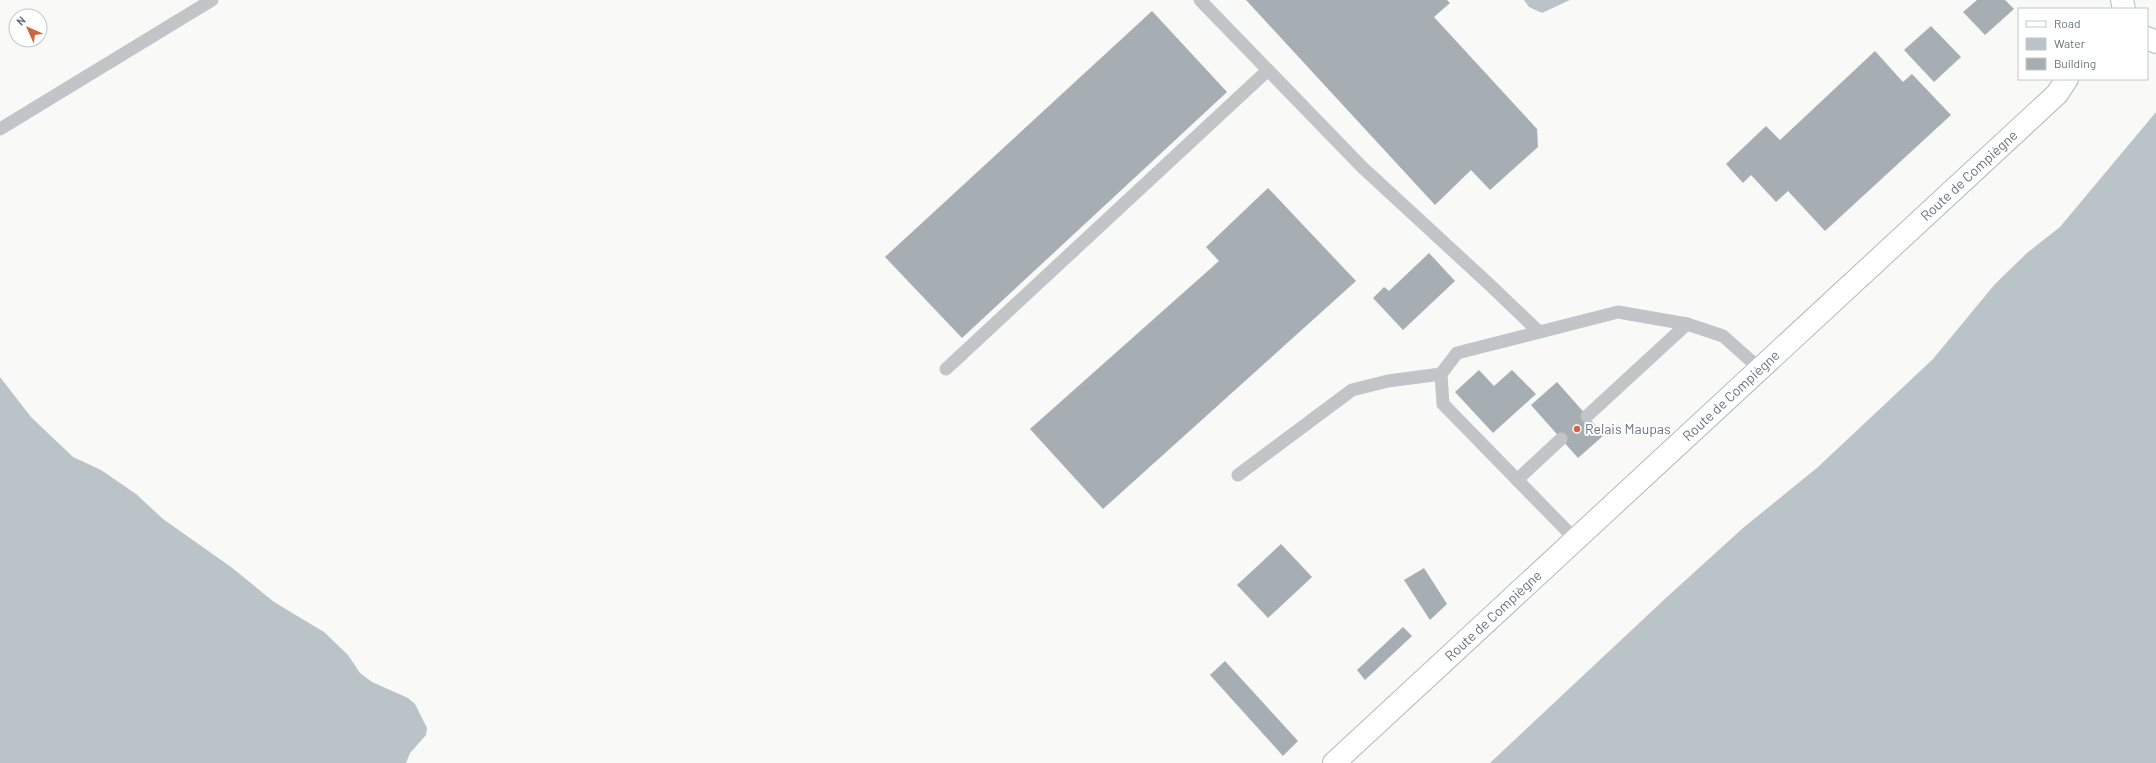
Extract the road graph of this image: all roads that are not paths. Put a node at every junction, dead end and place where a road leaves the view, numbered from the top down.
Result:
1 (212, 0) edge
2 (1200, 0) edge
3 (1268, 70) junction
4 (2082, 80) edge
5 (2062, 86) edge
6 (0, 129) edge
7 (1687, 324) junction
8 (1538, 332) junction
9 (1760, 368) junction
10 (946, 369) dead end
11 (1441, 374) junction
12 (1587, 416) dead end
13 (1561, 439) dead end
14 (1238, 476) dead end
15 (1517, 480) junction
16 (1575, 539) junction
17 (1334, 763) edge

1 - 6 lane
2 - 3 lane
3 - 8 lane
3 - 10 lane
4 - 5 main road, Route de Compiègne
5 - 9 main road, Route de Compiègne
7 - 8 lane
7 - 9 lane
7 - 12 lane
8 - 11 lane
9 - 16 main road, Route de Compiègne
11 - 14 lane
11 - 15 lane
13 - 15 lane
15 - 16 lane
16 - 17 main road, Route de Compiègne

